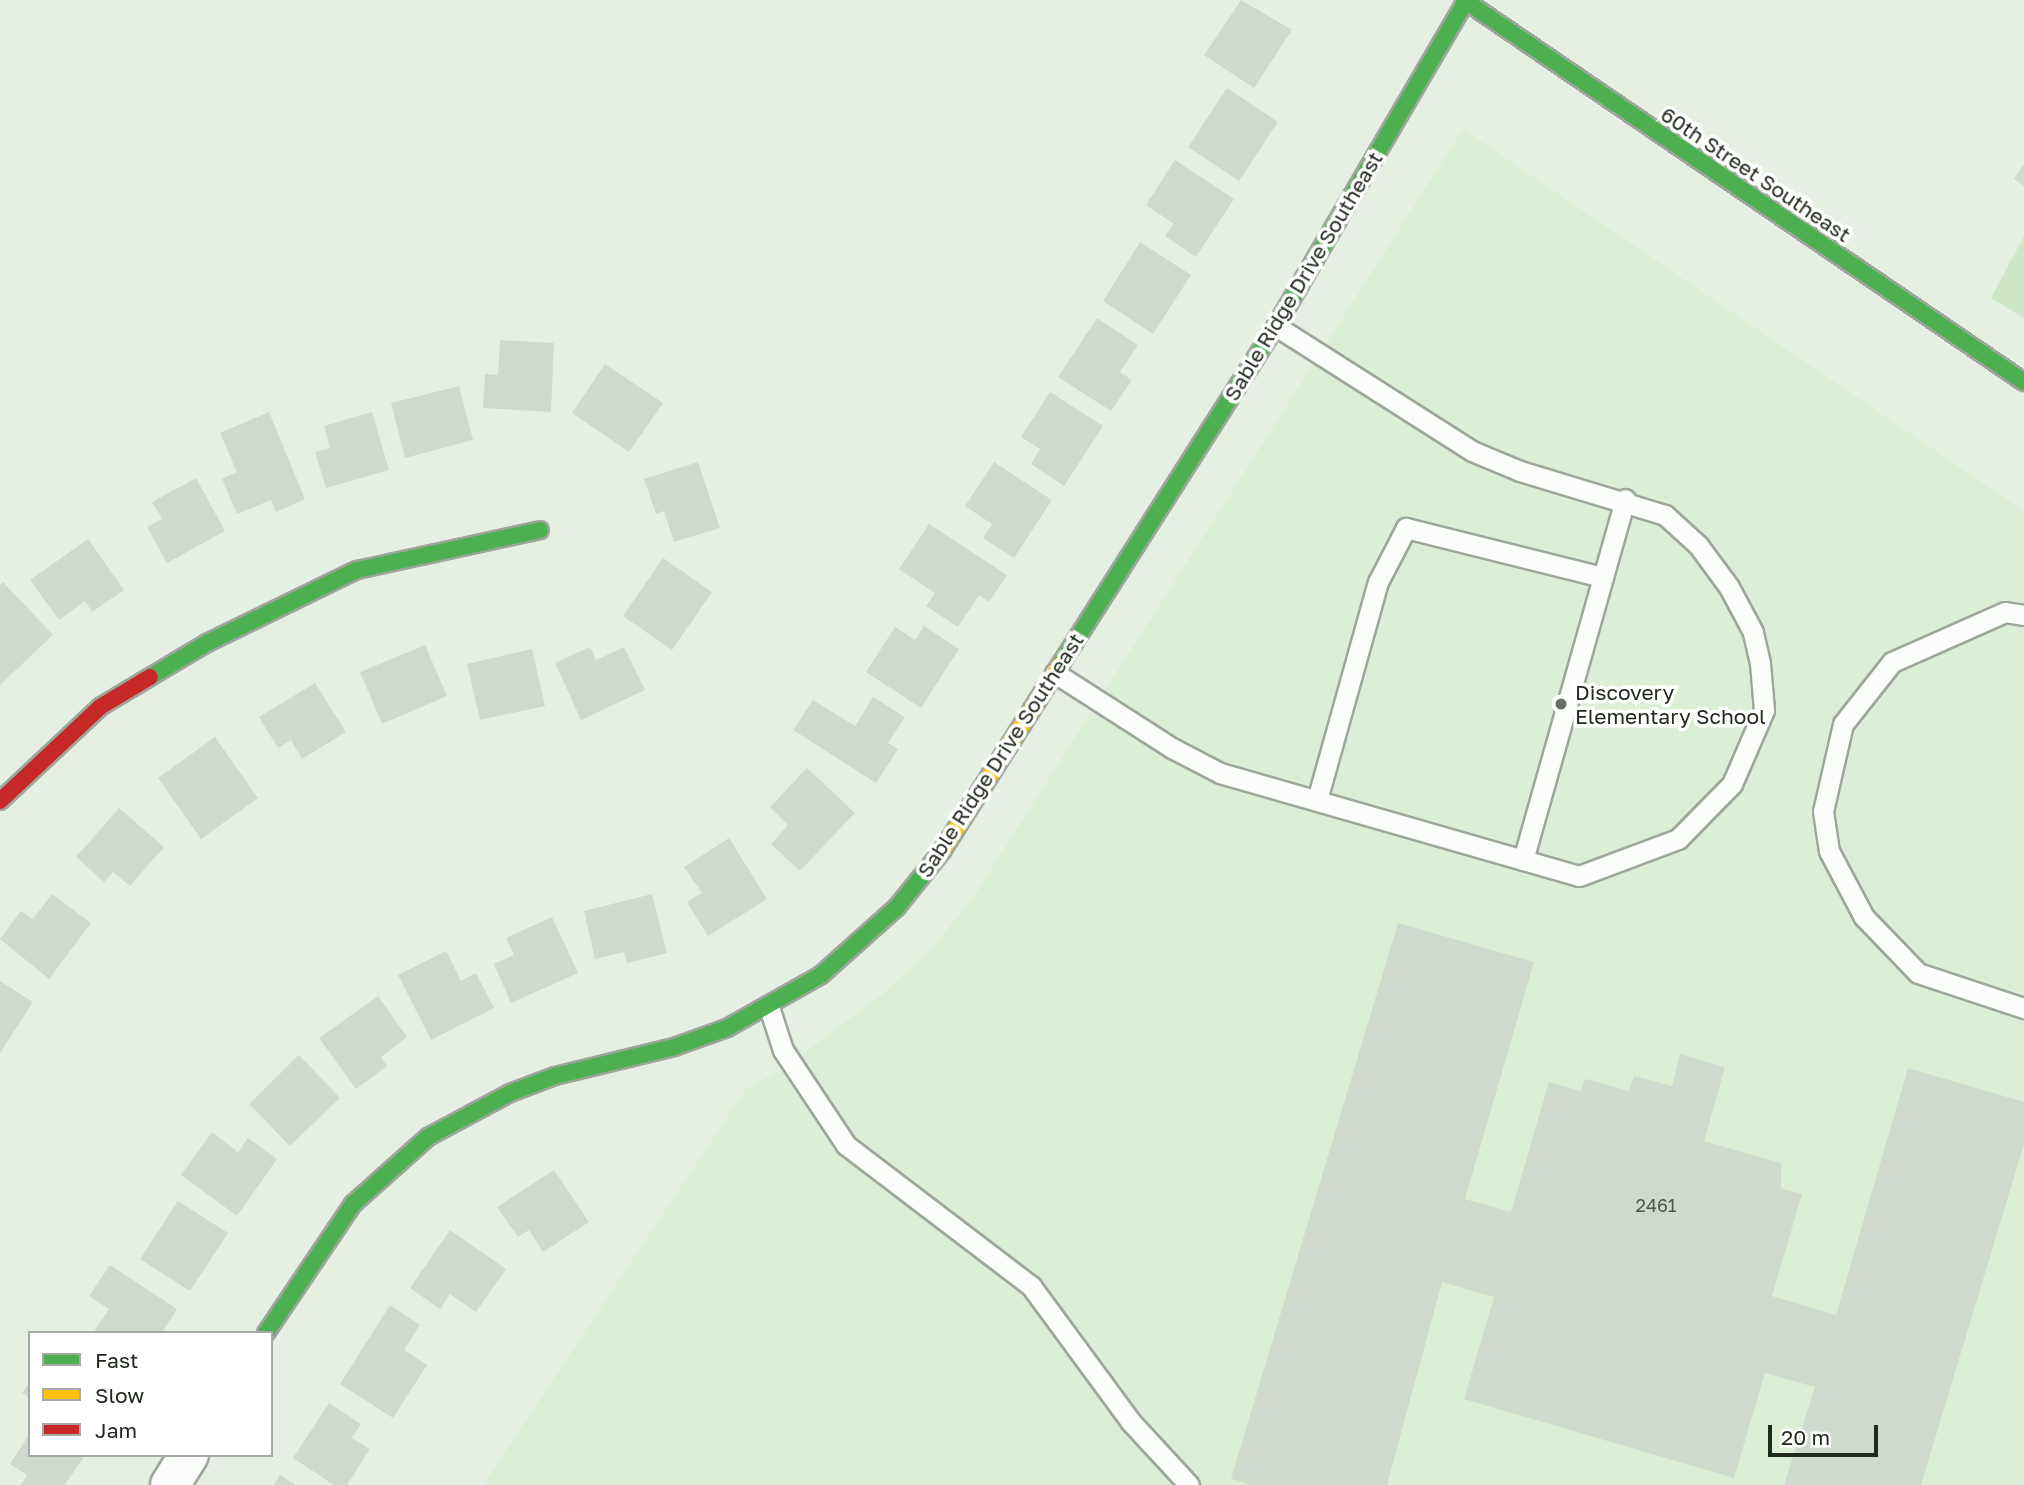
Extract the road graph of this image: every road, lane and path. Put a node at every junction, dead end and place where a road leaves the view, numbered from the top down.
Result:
1 (1465, 1) edge
2 (1276, 326) junction
3 (2024, 382) edge
4 (1625, 499) junction
5 (540, 530) dead end
6 (1603, 577) junction
7 (2024, 615) edge
8 (1055, 673) junction
9 (1317, 800) junction
10 (0, 801) edge
11 (1523, 860) junction
12 (769, 1007) junction
13 (2024, 1008) edge
14 (267, 1331) edge
15 (188, 1457) edge
16 (170, 1485) edge
17 (1189, 1485) edge

1 - 2 street, Sable Ridge Drive Southeast
1 - 3 street, 60th Street Southeast
2 - 4 lane
2 - 8 street, Sable Ridge Drive Southeast
4 - 6 lane
4 - 11 lane
5 - 10 street
6 - 9 lane
6 - 11 lane
7 - 13 lane
8 - 9 lane
8 - 12 street, Sable Ridge Drive Southeast
9 - 11 lane
12 - 14 street, Sable Ridge Drive Southeast
12 - 17 lane
15 - 16 street

